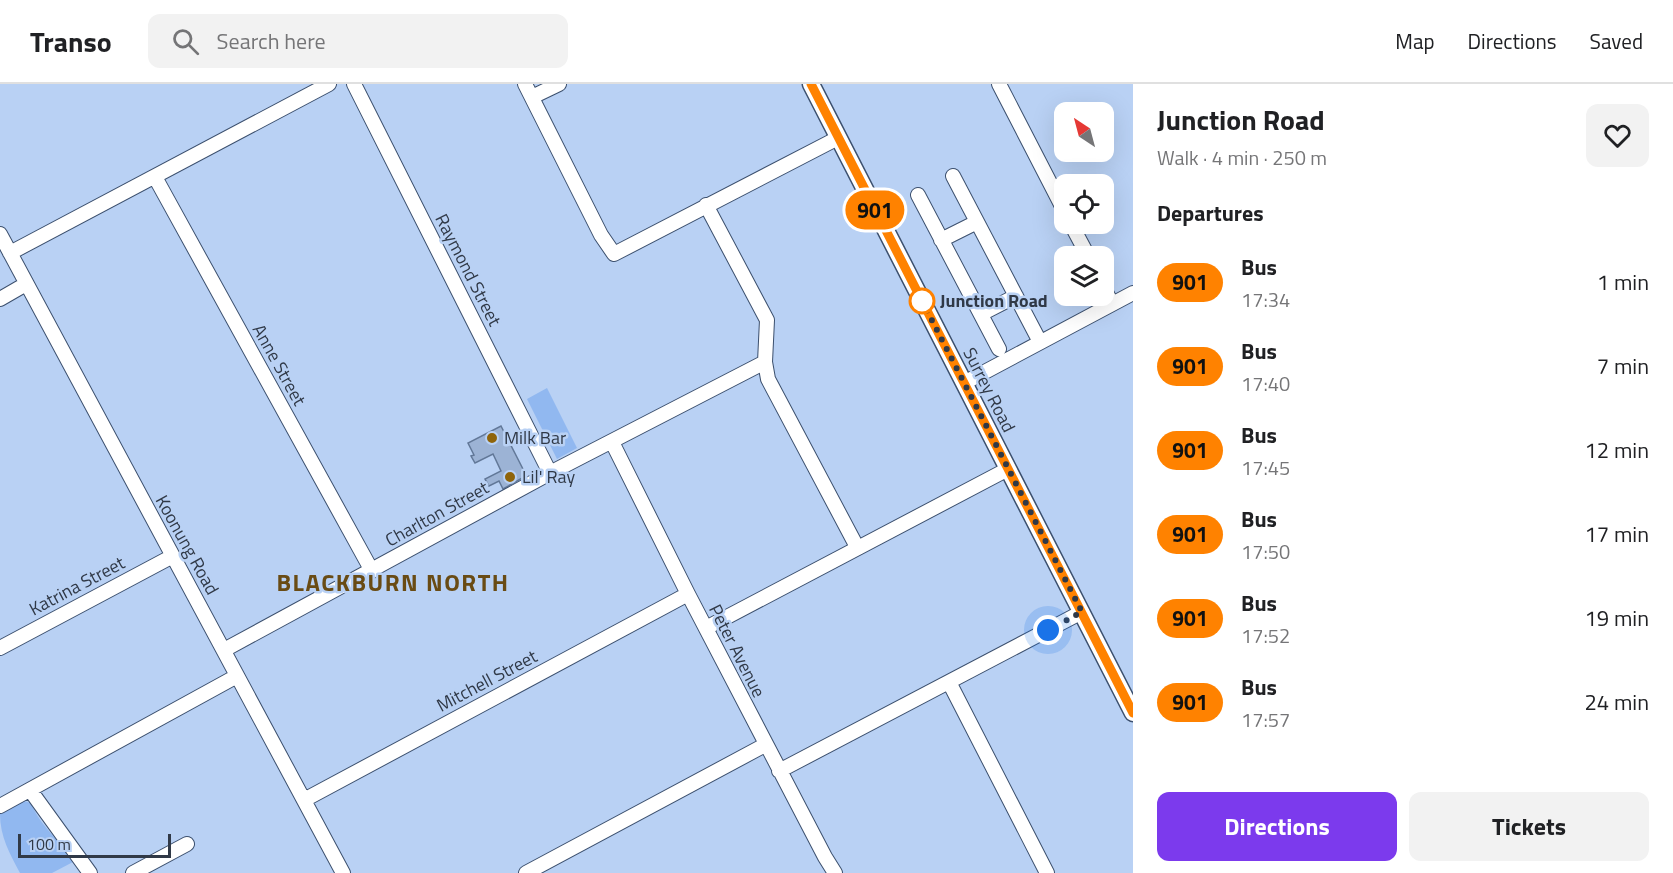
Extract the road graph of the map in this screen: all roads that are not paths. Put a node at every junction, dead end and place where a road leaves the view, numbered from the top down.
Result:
1 (329, 84) edge
2 (354, 84) edge
3 (525, 84) edge
4 (559, 84) edge
5 (811, 84) edge
6 (999, 84) edge
7 (304, 90) edge
8 (532, 98) junction
9 (838, 138) junction
10 (953, 176) dead end
11 (155, 177) junction
12 (1054, 191) edge
13 (918, 195) dead end
14 (706, 206) junction
15 (977, 222) junction
16 (0, 234) edge
17 (941, 240) junction
18 (10, 253) junction
19 (26, 284) junction
20 (1133, 293) edge
21 (1016, 296) junction
22 (0, 299) edge
23 (1114, 303) edge
24 (1108, 306) edge
25 (981, 314) junction
26 (1040, 342) junction
27 (999, 349) dead end
28 (765, 362) junction
29 (964, 383) junction
30 (612, 442) junction
31 (1008, 469) junction
32 (550, 473) junction
33 (857, 547) junction
34 (171, 556) junction
35 (372, 571) junction
36 (688, 594) junction
37 (1082, 612) junction
38 (706, 628) junction
39 (0, 648) edge
40 (224, 650) junction
41 (237, 676) junction
42 (949, 682) junction
43 (1133, 713) edge
44 (765, 745) junction
45 (779, 771) junction
46 (30, 790) junction
47 (304, 800) junction
48 (0, 806) edge
49 (187, 844) dead end
50 (825, 857) junction
51 (90, 873) edge
52 (133, 873) edge
53 (343, 873) edge
54 (526, 873) edge
55 (829, 873) edge
56 (835, 873) edge
57 (1047, 873) edge

1 - 7 street
2 - 32 street, Raymond Street
3 - 8 street
4 - 8 street
5 - 9 main road, Surrey Road
6 - 12 street
7 - 11 street
8 - 14 street
9 - 14 street
9 - 29 main road, Surrey Road
10 - 15 street
11 - 18 street
11 - 35 street, Anne Street
13 - 17 street
14 - 28 street
15 - 17 street
15 - 21 street
16 - 18 street, Koonung Road
17 - 25 street
18 - 19 street, Koonung Road
19 - 22 street
19 - 34 street, Koonung Road
20 - 23 street
21 - 25 street
21 - 26 street
24 - 26 street
25 - 27 street
26 - 29 street
28 - 30 street, Charlton Street
28 - 33 street
29 - 31 main road, Surrey Road
30 - 32 street, Charlton Street
30 - 36 street, Peter Avenue
31 - 33 street
31 - 37 main road, Surrey Road
32 - 35 street, Charlton Street
33 - 38 street
34 - 39 street, Katrina Street
34 - 40 street, Koonung Road
35 - 40 street, Charlton Street
36 - 38 street, Peter Avenue
36 - 47 street, Mitchell Street
37 - 42 street
37 - 43 main road, Surrey Road
38 - 44 street, Peter Avenue
40 - 41 street, Koonung Road
41 - 46 street
41 - 47 street, Koonung Road
42 - 45 street
42 - 57 street
44 - 45 street, Peter Avenue
44 - 54 street
45 - 50 street, Peter Avenue
46 - 48 street
46 - 51 street
47 - 53 street, Koonung Road
49 - 52 street
50 - 55 street
50 - 56 street, Peter Avenue

